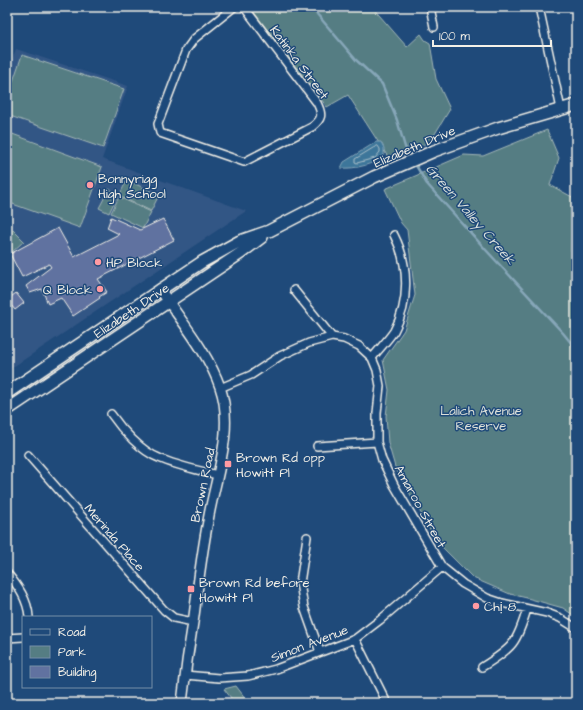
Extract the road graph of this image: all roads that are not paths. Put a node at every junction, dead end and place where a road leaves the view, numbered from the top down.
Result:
1 (234, 7) edge
2 (244, 7) edge
3 (432, 7) edge
4 (541, 8) edge
5 (434, 27) dead end
6 (576, 105) edge
7 (561, 109) junction
8 (269, 231) junction
9 (394, 235) dead end
10 (160, 289) junction
11 (294, 290) dead end
12 (168, 301) junction
13 (332, 337) junction
14 (372, 358) junction
15 (220, 388) junction
16 (7, 393) edge
17 (7, 410) edge
18 (111, 414) dead end
19 (378, 442) junction
20 (318, 446) dead end
21 (28, 455) dead end
22 (217, 475) junction
23 (307, 537) dead end
24 (442, 567) junction
25 (7, 573) edge
26 (527, 609) junction
27 (29, 616) edge
28 (193, 622) junction
29 (576, 628) edge
30 (22, 637) edge
31 (7, 638) edge
32 (355, 639) junction
33 (320, 652) junction
34 (482, 666) dead end
35 (185, 675) junction
36 (182, 703) edge
37 (387, 703) edge

1 - 2 street, Katinka Street
3 - 5 street
4 - 7 street
6 - 7 main road, Elizabeth Drive
7 - 8 main road, Elizabeth Drive
8 - 10 main road, Elizabeth Drive
8 - 12 main road, Elizabeth Drive
9 - 14 street
10 - 12 street, Brown Road
10 - 16 main road, Elizabeth Drive
11 - 13 street
12 - 15 street, Brown Road
12 - 17 main road, Elizabeth Drive
13 - 14 street
13 - 15 street
14 - 19 street, Amaroo Street
15 - 22 street, Brown Road
18 - 22 street
19 - 20 street
19 - 24 street, Amaroo Street
21 - 28 street, Merinda Place
22 - 28 street, Brown Road
23 - 33 street
24 - 26 street, Amaroo Street
24 - 32 street, Simon Avenue
25 - 27 street
26 - 29 street, Amaroo Street
26 - 34 street
28 - 35 street, Brown Road
30 - 31 street
32 - 33 street, Simon Avenue
32 - 37 street
33 - 35 street, Simon Avenue
35 - 36 street, Brown Road

